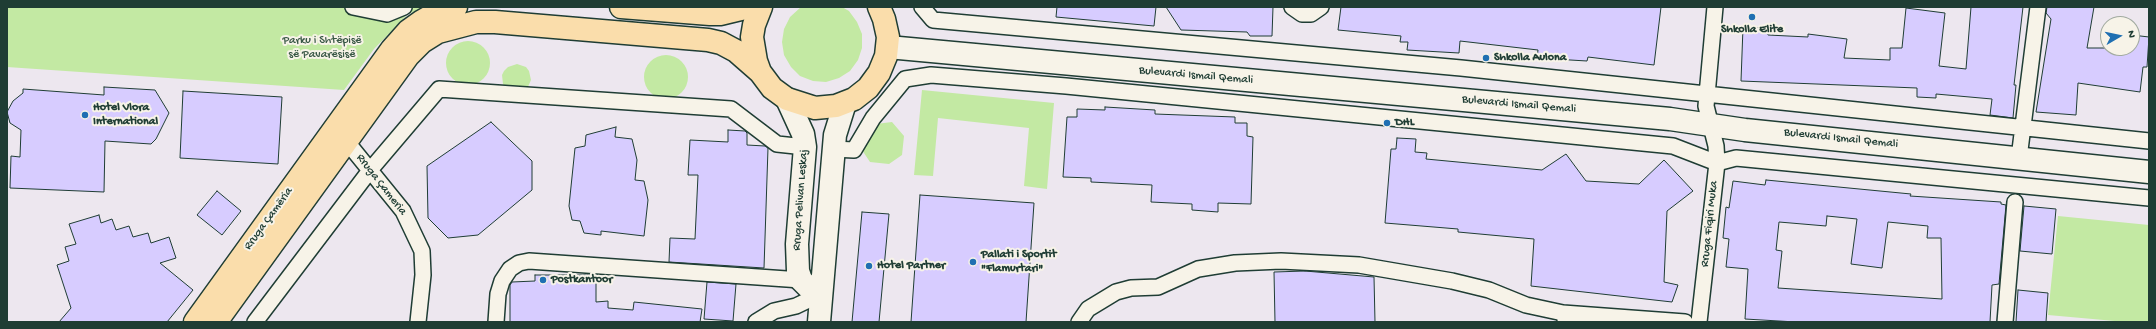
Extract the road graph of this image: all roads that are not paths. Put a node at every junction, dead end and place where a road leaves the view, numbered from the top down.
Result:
1 (353, 7) edge
2 (404, 7) edge
3 (456, 7) edge
4 (620, 7) edge
5 (749, 7) edge
6 (761, 7) edge
7 (879, 7) edge
8 (922, 7) edge
9 (1292, 7) edge
10 (1321, 7) edge
11 (1716, 7) edge
12 (2038, 7) edge
13 (888, 47) junction
14 (760, 72) junction
15 (1707, 93) junction
16 (787, 99) junction
17 (845, 103) junction
18 (343, 116) junction
19 (1711, 126) junction
20 (2023, 129) junction
21 (2149, 141) edge
22 (347, 142) junction
23 (805, 147) junction
24 (833, 149) junction
25 (2019, 158) junction
26 (1716, 163) junction
27 (371, 169) junction
28 (2149, 172) edge
29 (2149, 198) edge
30 (2015, 202) dead end
31 (802, 280) junction
32 (821, 294) junction
33 (1565, 318) edge
34 (195, 322) edge
35 (216, 322) edge
36 (255, 322) edge
37 (418, 322) edge
38 (496, 322) edge
39 (756, 322) edge
40 (819, 322) edge
41 (1079, 322) edge
42 (1684, 322) edge
43 (1699, 322) edge
44 (2004, 322) edge

1 - 2 street
3 - 18 main road, Rruga Çamëria
4 - 5 main road
6 - 14 main road
7 - 13 main road
8 - 15 street
9 - 10 street
11 - 15 street, Rruga Fiqiri Muka
12 - 20 street
13 - 17 main road
13 - 19 main road, Bulevardi Ismail Qemali
14 - 16 main road
14 - 22 main road, Rruga Çamëria
15 - 19 street, Rruga Fiqiri Muka
15 - 20 street
16 - 17 main road
16 - 23 main road, Rruga Pelivan Leskaj
17 - 24 main road
18 - 22 street
18 - 34 main road, Rruga Çamëria
19 - 25 main road, Bulevardi Ismail Qemali
19 - 26 street, Rruga Fiqiri Muka
20 - 21 street
20 - 25 street
22 - 27 street, Rruga Çameria
22 - 35 main road, Rruga Çamëria
23 - 27 street
23 - 31 main road, Rruga Pelivan Leskaj
24 - 26 street, Bulevardi Ismail Qemali
24 - 32 main road
25 - 28 main road, Bulevardi Ismail Qemali
26 - 29 street
26 - 43 street, Rruga Fiqiri Muka
27 - 36 street
27 - 37 street, Rruga Çameria
30 - 44 street
31 - 32 main road
31 - 38 street
32 - 39 street
32 - 40 main road
33 - 41 street
33 - 42 street

